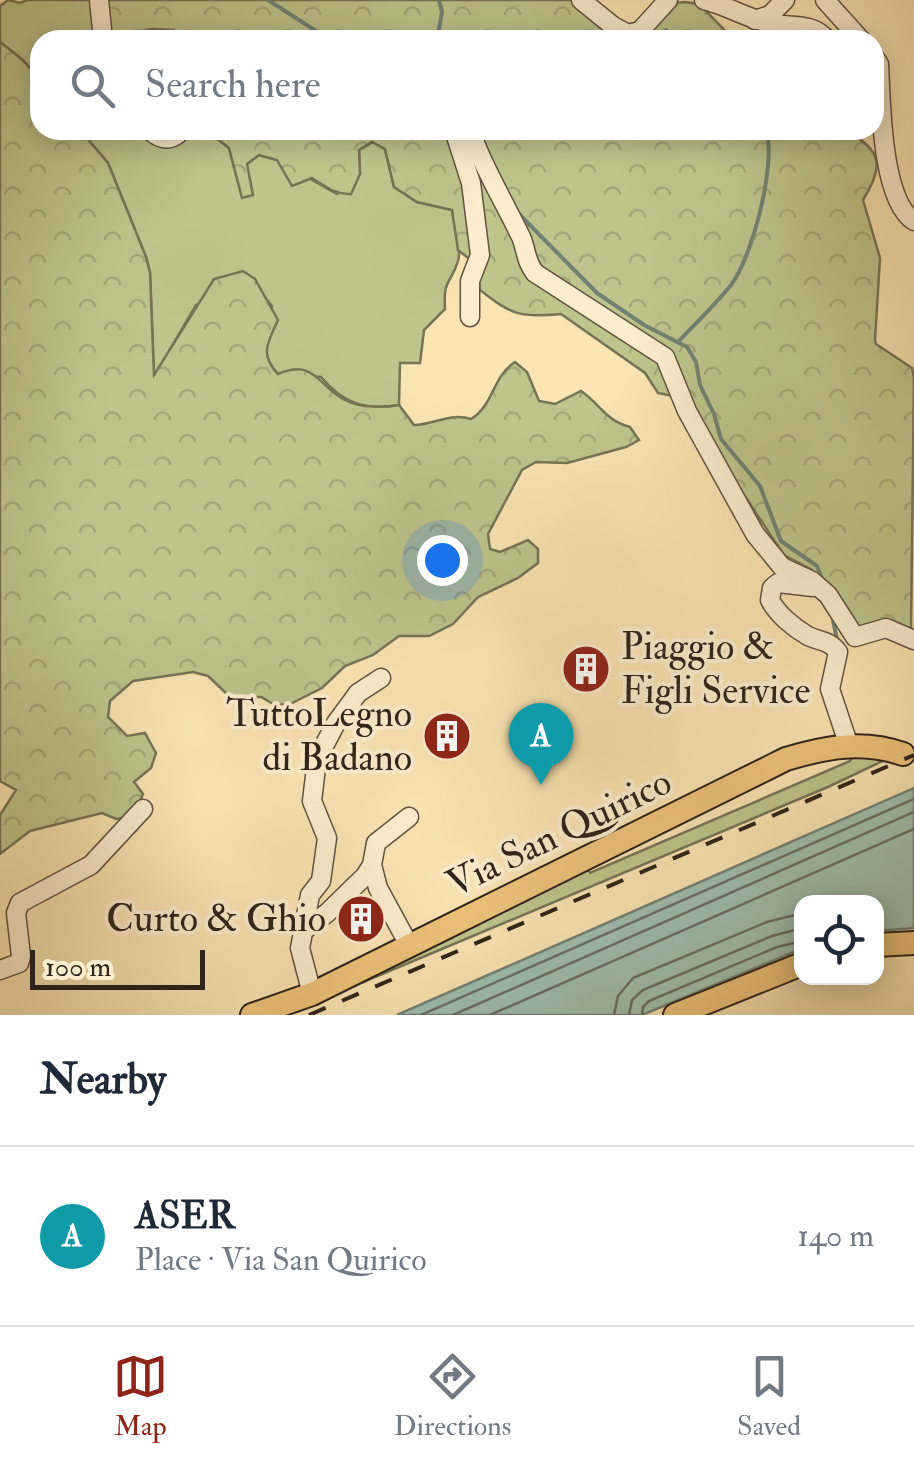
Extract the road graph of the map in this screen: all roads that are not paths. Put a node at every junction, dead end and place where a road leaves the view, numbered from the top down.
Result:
1 (99, 0) edge
2 (581, 0) edge
3 (668, 0) edge
4 (704, 0) edge
5 (785, 0) edge
6 (825, 0) edge
7 (754, 20) junction
8 (101, 30) edge
9 (622, 30) edge
10 (640, 30) edge
11 (816, 30) edge
12 (852, 30) edge
13 (884, 133) edge
14 (457, 140) edge
15 (473, 140) edge
16 (914, 222) edge
17 (470, 317) dead end
18 (818, 588) junction
19 (914, 640) edge
20 (381, 678) dead end
21 (848, 746) junction
22 (903, 754) dead end
23 (144, 809) dead end
24 (409, 817) dead end
25 (372, 865) junction
26 (324, 866) junction
27 (354, 886) junction
28 (302, 931) junction
29 (914, 943) edge
30 (410, 945) junction
31 (884, 945) edge
32 (794, 967) edge
33 (0, 970) edge
34 (312, 994) junction
35 (252, 1015) edge
36 (675, 1015) edge

1 - 8 street
2 - 9 street
3 - 10 street
4 - 7 street
5 - 7 street
6 - 12 street
7 - 11 street
13 - 16 street
14 - 17 street
15 - 18 street
18 - 19 street
18 - 21 street
20 - 26 street
21 - 22 main road, Via San Quirico
21 - 30 main road, Via San Quirico
23 - 33 street
24 - 25 street
25 - 27 street
25 - 30 street
26 - 27 street
26 - 28 street
27 - 28 street
28 - 34 street
29 - 31 main road
30 - 34 main road, Via San Quirico
32 - 36 main road
34 - 35 main road, Via San Quirico

